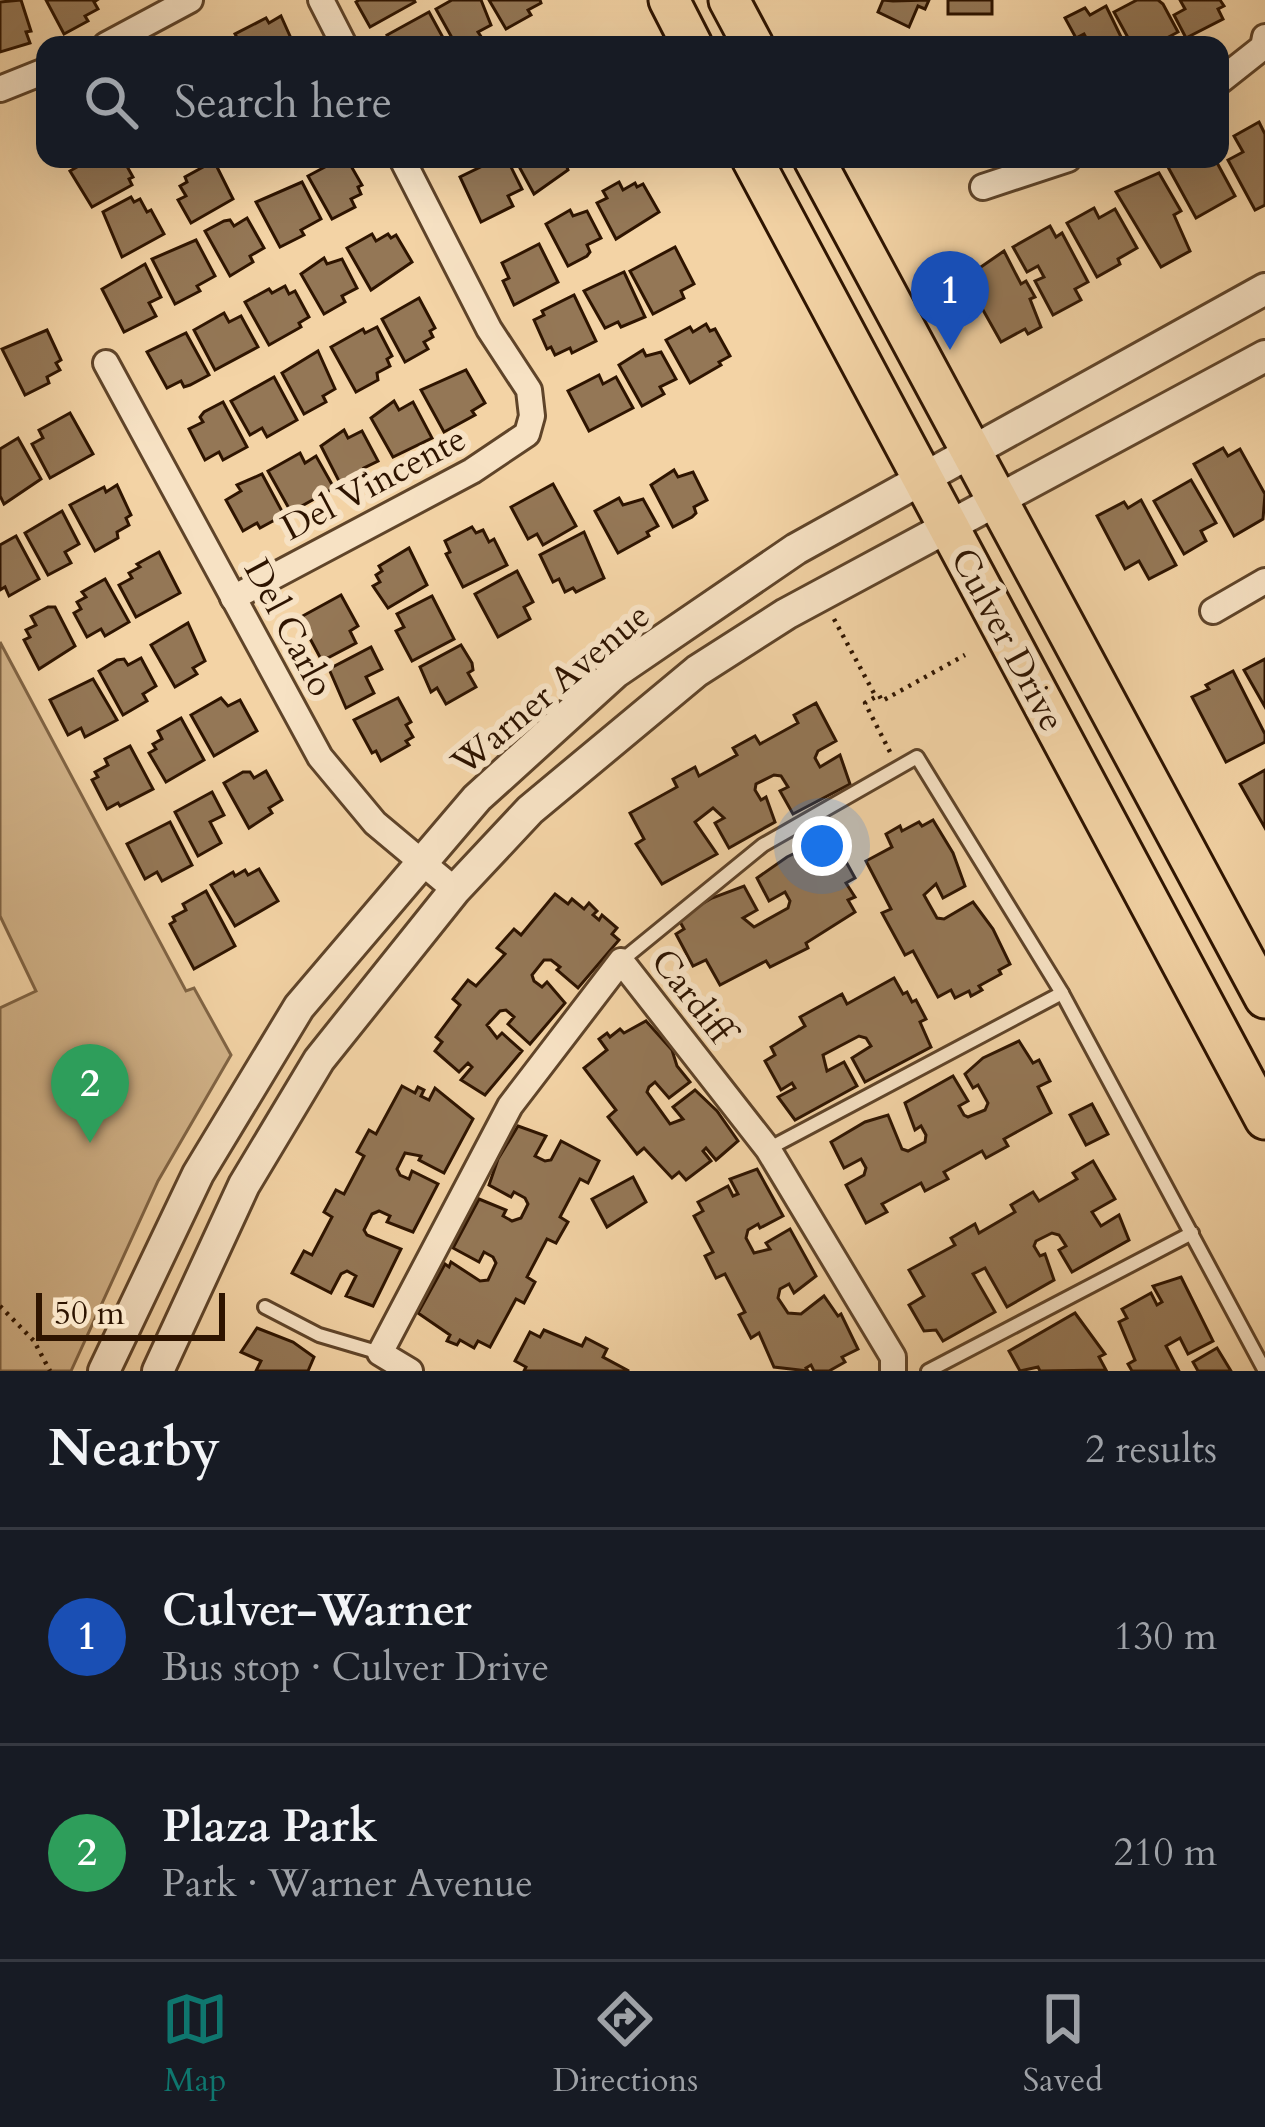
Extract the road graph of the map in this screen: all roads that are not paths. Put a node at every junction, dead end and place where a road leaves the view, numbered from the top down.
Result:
1 (190, 0) edge
2 (321, 0) edge
3 (669, 0) edge
4 (729, 0) edge
5 (123, 36) edge
6 (339, 36) edge
7 (687, 36) edge
8 (747, 36) edge
9 (1265, 37) edge
10 (1229, 74) edge
11 (36, 75) edge
12 (0, 89) edge
13 (407, 168) edge
14 (757, 168) edge
15 (819, 168) edge
16 (1041, 168) edge
17 (983, 187) dead end
18 (1265, 289) edge
19 (1265, 356) edge
20 (106, 363) dead end
21 (973, 452) junction
22 (923, 478) junction
23 (999, 500) junction
24 (950, 528) junction
25 (1265, 581) edge
26 (233, 598) junction
27 (1213, 611) dead end
28 (419, 862) junction
29 (455, 890) junction
30 (621, 961) junction
31 (1062, 993) junction
32 (1265, 998) edge
33 (1265, 1119) edge
34 (768, 1149) junction
35 (1192, 1233) junction
36 (265, 1307) dead end
37 (380, 1353) junction
38 (104, 1371) edge
39 (158, 1371) edge
40 (410, 1371) edge
41 (892, 1371) edge
42 (928, 1371) edge
43 (1265, 1371) edge

1 - 5 street
2 - 6 street
3 - 7 main road
4 - 8 main road
9 - 10 street
11 - 12 street
13 - 26 street, Del Vincente
14 - 22 main road, Culver Drive
15 - 21 main road, Culver Drive
16 - 17 street
18 - 21 street, Warner Avenue
19 - 23 street
20 - 26 street, Del Carlo
21 - 22 street, Warner Avenue
21 - 23 main road, Culver Drive
22 - 24 main road, Culver Drive
22 - 28 street, Warner Avenue
23 - 24 street
23 - 32 main road, Culver Drive
24 - 29 street
24 - 33 main road, Culver Drive
25 - 27 street
26 - 28 street, Del Carlo
28 - 29 street, Del Carlo
28 - 38 street, Warner Avenue
29 - 39 street
30 - 31 lane
30 - 34 street, Cardiff
30 - 37 street, Cardiff
31 - 34 lane
31 - 35 lane
34 - 41 street, Cardiff
35 - 42 lane
35 - 43 lane
36 - 37 lane
37 - 40 street

